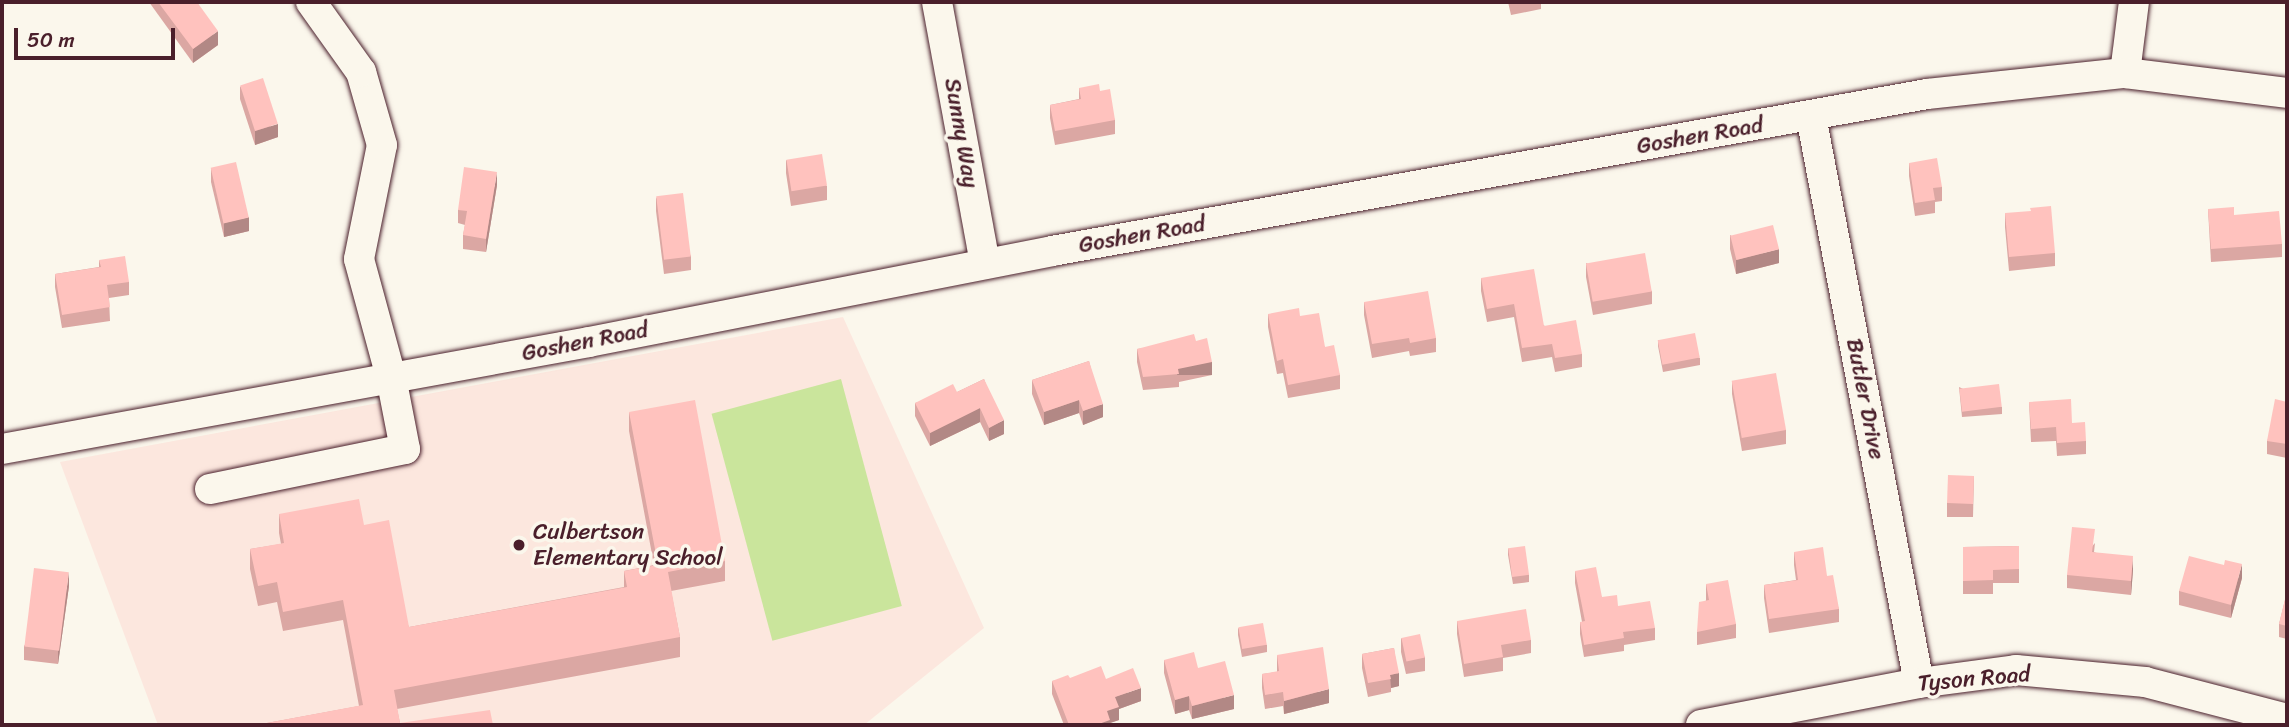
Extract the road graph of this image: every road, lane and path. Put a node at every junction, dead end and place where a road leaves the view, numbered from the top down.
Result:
1 (312, 2) edge
2 (937, 2) edge
3 (2134, 2) edge
4 (2125, 73) junction
5 (2287, 93) edge
6 (1811, 116) junction
7 (985, 264) junction
8 (391, 377) junction
9 (2, 449) edge
10 (210, 489) dead end
11 (1919, 683) junction
12 (2287, 719) edge
13 (1701, 725) edge

1 - 8 street
2 - 7 street, Sunny Way
3 - 4 street
4 - 5 street, Goshen Road
4 - 6 street, Goshen Road
6 - 7 street, Goshen Road
6 - 11 street, Butler Drive
7 - 8 street, Goshen Road
8 - 9 street, Goshen Road
8 - 10 street
11 - 12 street, Tyson Road
11 - 13 street, Tyson Road

